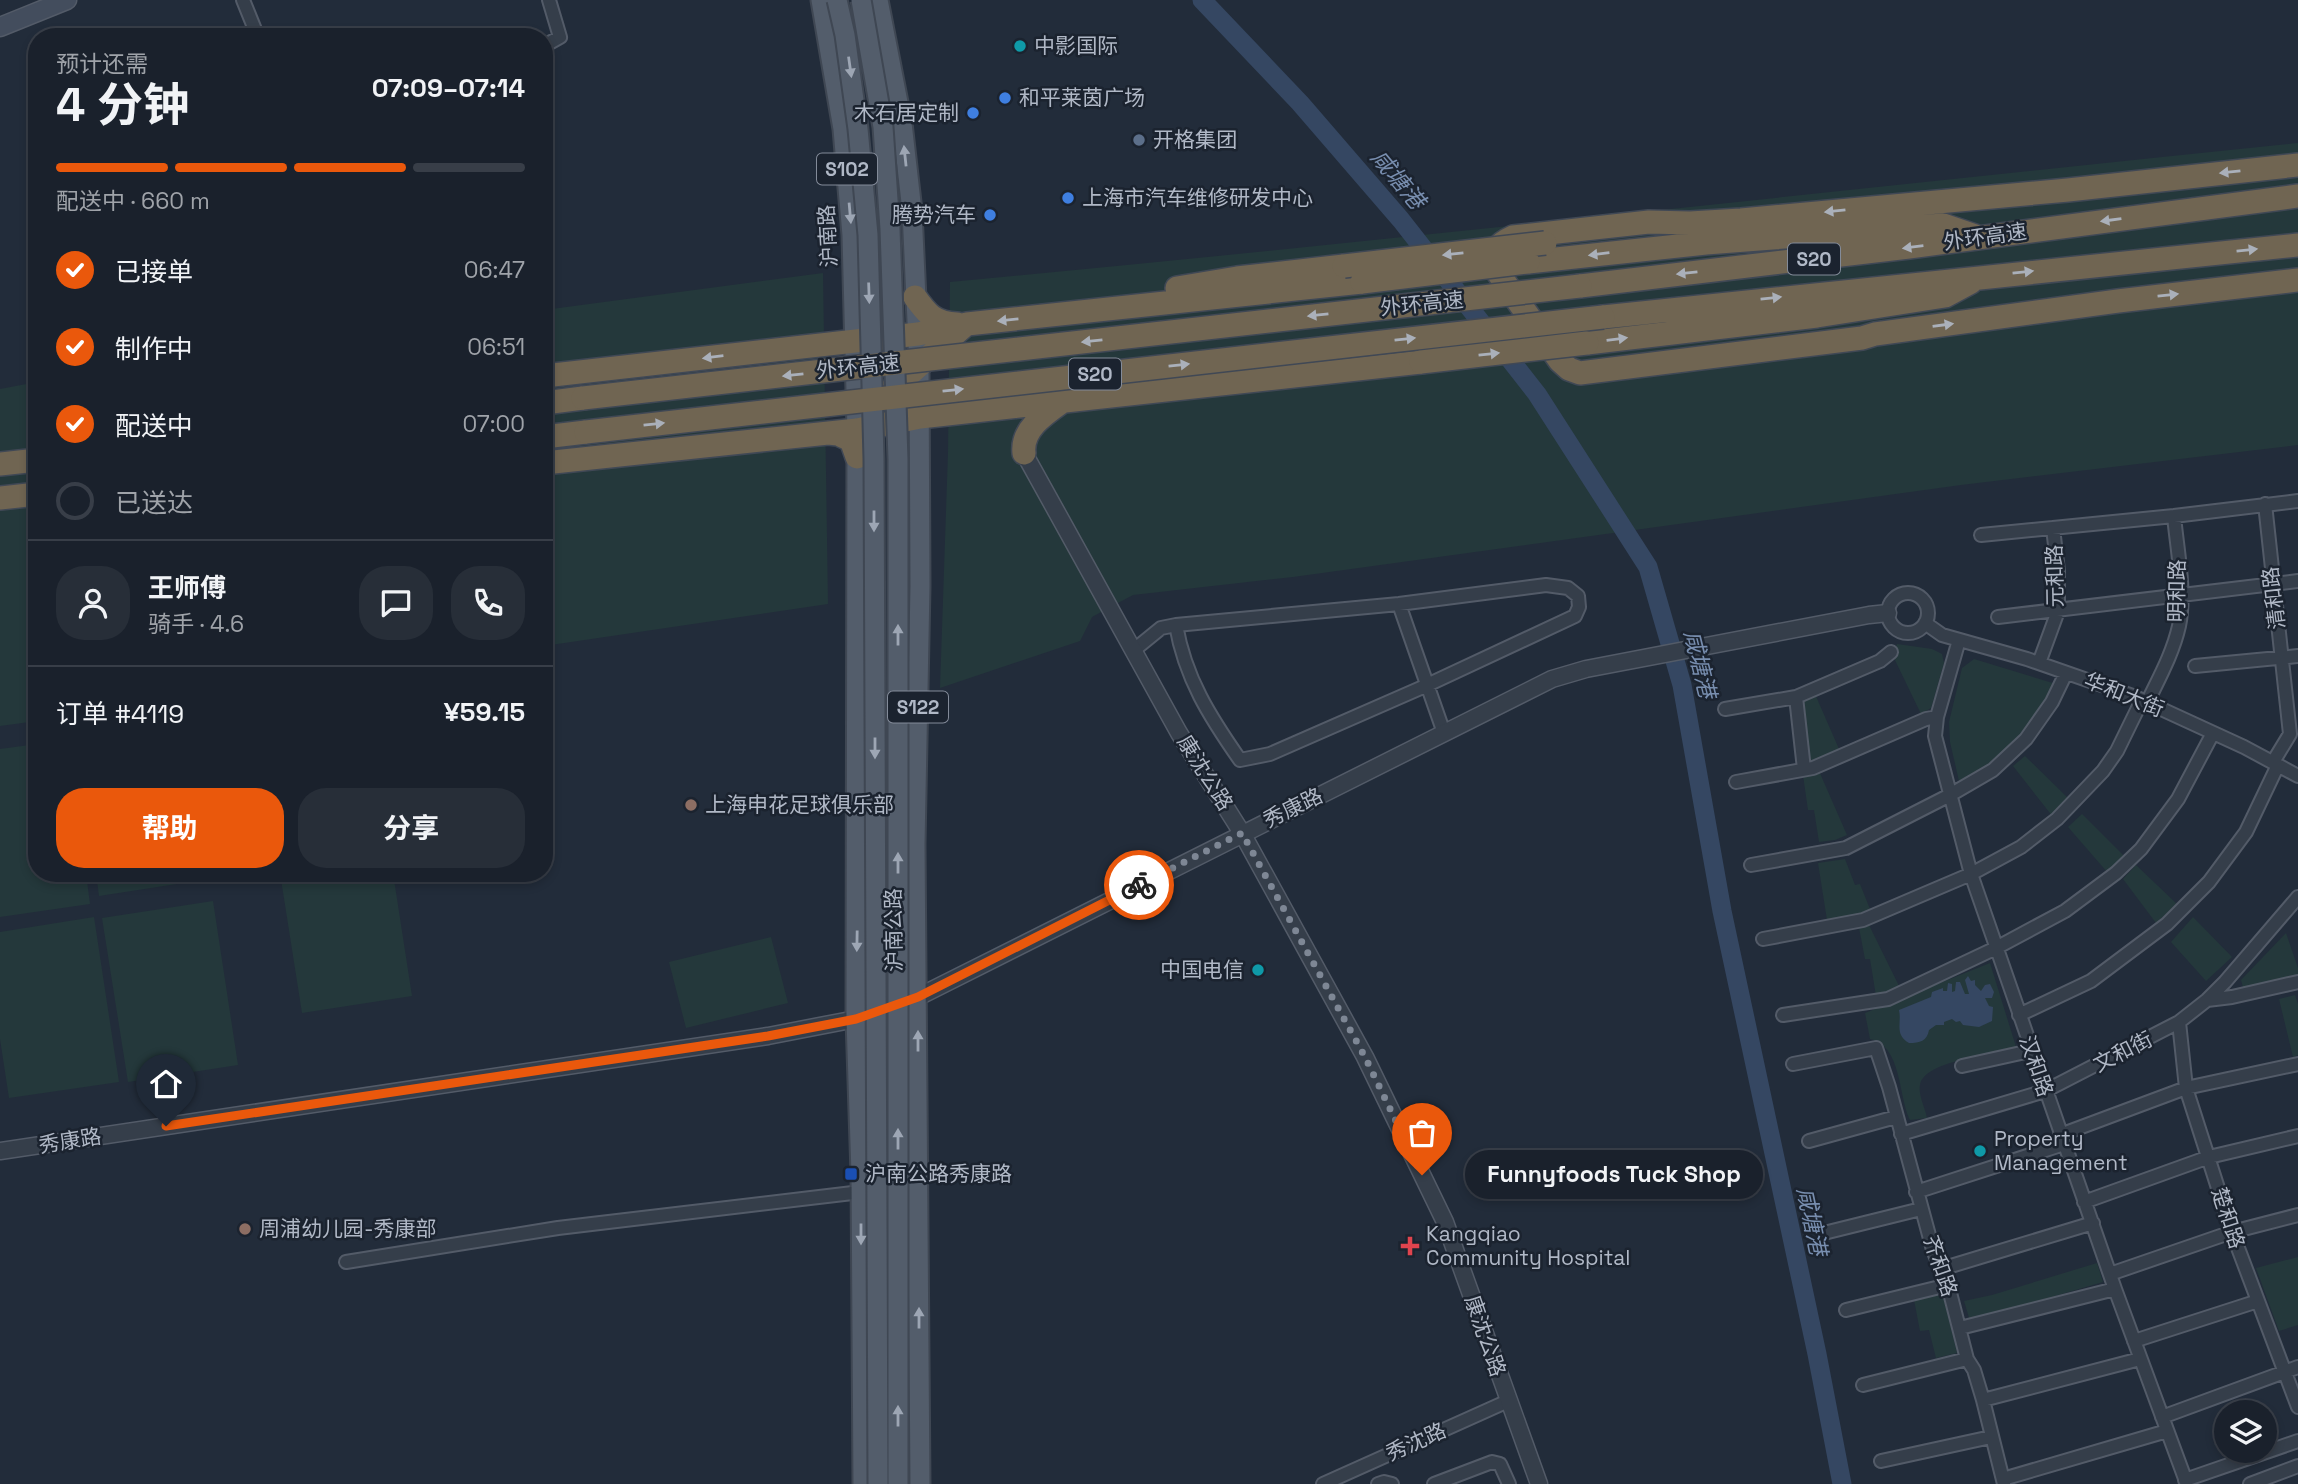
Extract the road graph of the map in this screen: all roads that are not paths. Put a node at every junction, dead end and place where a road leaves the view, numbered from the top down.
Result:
1 (67, 0) edge
2 (243, 0) edge
3 (549, 0) edge
4 (821, 0) edge
5 (837, 0) edge
6 (860, 0) edge
7 (878, 0) edge
8 (0, 27) edge
9 (254, 28) edge
10 (553, 41) edge
11 (2298, 165) edge
12 (2298, 196) edge
13 (1690, 223) junction
14 (1659, 230) junction
15 (1981, 238) junction
16 (1740, 240) junction
17 (2298, 245) edge
18 (1979, 276) junction
19 (2298, 280) edge
20 (915, 297) junction
21 (1125, 307) junction
22 (967, 324) junction
23 (918, 334) junction
24 (1875, 334) junction
25 (1647, 336) junction
26 (854, 341) junction
27 (919, 365) junction
28 (553, 375) edge
29 (1063, 401) junction
30 (553, 402) edge
31 (856, 404) junction
32 (920, 417) junction
33 (857, 430) junction
34 (821, 432) junction
35 (553, 435) edge
36 (1024, 453) joint
37 (857, 457) junction
38 (28, 461) edge
39 (553, 462) edge
40 (0, 464) edge
41 (28, 495) edge
42 (0, 498) edge
43 (2298, 501) edge
44 (2264, 504) junction
45 (2174, 516) junction
46 (2053, 528) junction
47 (1981, 535) dead end
48 (2298, 581) edge
49 (2272, 584) junction
50 (2180, 596) junction
51 (1399, 604) junction
52 (2058, 611) junction
53 (1888, 613) junction
54 (1998, 617) dead end
55 (1925, 624) junction
56 (1175, 625) junction
57 (1959, 640) junction
58 (1134, 650) junction
59 (1891, 652) dead end
60 (2298, 656) edge
61 (2282, 658) junction
62 (2039, 663) junction
63 (2195, 666) dead end
64 (2066, 673) junction
65 (1427, 685) junction
66 (1796, 697) junction
67 (2145, 702) junction
68 (1725, 709) dead end
69 (1937, 717) junction
70 (1444, 733) junction
71 (2213, 733) junction
72 (2294, 733) edge
73 (2275, 764) junction
74 (1804, 769) junction
75 (2298, 776) edge
76 (1736, 782) dead end
77 (1950, 795) junction
78 (1242, 833) junction
79 (1751, 865) dead end
80 (1971, 874) junction
81 (2298, 897) edge
82 (1763, 939) dead end
83 (1996, 948) junction
84 (2298, 982) edge
85 (918, 997) junction
86 (2207, 1000) junction
87 (1783, 1015) dead end
88 (2019, 1016) junction
89 (856, 1019) junction
90 (2179, 1022) junction
91 (2031, 1051) junction
92 (1793, 1064) dead end
93 (2298, 1064) edge
94 (1962, 1066) dead end
95 (2186, 1088) junction
96 (2045, 1091) junction
97 (1896, 1117) junction
98 (1901, 1134) junction
99 (2298, 1136) edge
100 (2062, 1139) junction
101 (1809, 1141) dead end
102 (0, 1151) edge
103 (2209, 1157) junction
104 (861, 1192) junction
105 (1916, 1192) junction
106 (2084, 1202) junction
107 (1921, 1209) junction
108 (2298, 1215) edge
109 (2093, 1223) junction
110 (1828, 1232) dead end
111 (2232, 1232) junction
112 (346, 1262) dead end
113 (1941, 1269) junction
114 (2110, 1274) junction
115 (1948, 1285) junction
116 (2115, 1289) junction
117 (2258, 1301) junction
118 (1846, 1310) dead end
119 (1961, 1328) junction
120 (2134, 1341) junction
121 (1967, 1359) junction
122 (2140, 1359) junction
123 (2298, 1367) edge
124 (2285, 1372) junction
125 (1863, 1385) dead end
126 (1983, 1400) junction
127 (1508, 1401) junction
128 (2298, 1408) edge
129 (2162, 1417) junction
130 (2167, 1431) junction
131 (1991, 1437) junction
132 (2298, 1441) edge
133 (1881, 1461) dead end
134 (2298, 1466) edge
135 (2004, 1481) edge
136 (2186, 1482) edge
137 (863, 1484) edge
138 (878, 1484) edge
139 (898, 1484) edge
140 (919, 1484) edge
141 (1323, 1484) edge
142 (1378, 1484) edge
143 (1392, 1484) edge
144 (1434, 1484) edge
145 (1509, 1484) edge
146 (1539, 1484) edge
147 (2250, 1484) edge

1 - 8 main road
2 - 9 street
3 - 10 street
4 -> 26 main road, 沪南路 / S102
5 -> 138 main road, bridge
139 -> 6 main road, bridge
20 -> 7 main road, S102
11 -> 13 highway
12 -> 15 highway, 外环高速 / S20
13 - 14 highway
13 - 24 highway
14 - 16 highway
14 -> 21 highway, bridge
15 - 16 highway
15 -> 30 highway, 外环高速 / S20, bridge
16 -> 21 highway, bridge
18 -> 17 highway, 外环高速 / S20
18 - 25 highway
35 -> 18 highway, 外环高速 / S20, bridge
24 -> 19 highway
20 - 22 highway
20 - 23 main road, S102
21 -> 22 highway
22 - 23 highway
22 - 27 highway
23 - 26 highway
23 - 27 main road, S102
23 - 31 highway
24 - 25 highway
29 -> 25 highway, bridge
26 -> 28 highway
26 - 31 main road, 沪南路 / S102
27 - 32 main road, S102
27 - 33 highway
29 - 32 highway
29 - 36 highway
31 - 33 main road, 沪南路 / S102
31 - 34 highway
32 - 33 highway
32 - 85 main road, 沪南公路 / S122
33 - 34 highway
33 - 37 main road, 沪南公路 / S122
34 - 37 highway
34 - 39 highway
36 - 58 street, 康沈公路
37 -> 89 main road, 沪南公路 / S122
38 - 40 highway
41 - 42 highway
43 - 44 street
44 - 45 street
44 - 49 street, 清和路
45 - 46 street
45 - 50 street, 明和路
46 - 47 street
46 - 52 street, 元和路
48 - 49 street
49 - 50 street
49 - 61 street, 清和路
50 - 52 street
50 - 67 street, 明和路
51 - 56 street
51 - 65 street
51 - 65 street
52 - 54 street
52 - 62 street, 元和路
53 - 55 street
53 - 55 street
53 - 70 street, 秀康路
55 - 57 street, 华和大街
56 - 58 street
56 - 65 street
57 - 62 street, 华和大街
57 - 69 street, 汉和路
58 - 78 street, 康沈公路
59 - 66 street
60 - 61 street
61 - 63 street
61 - 72 street, 清和路
62 - 64 street, 华和大街
64 - 67 street, 华和大街
64 - 77 street
65 - 70 street
66 - 68 street
66 - 74 street
67 - 71 street, 华和大街
67 - 80 street, 明和路
69 - 74 street
69 - 77 street, 汉和路
70 - 78 street, 秀康路
71 - 73 street, 华和大街
71 - 83 street
72 - 73 street
73 - 75 street, 华和大街
73 - 88 street
74 - 76 street
77 - 79 street
77 - 80 street, 汉和路
78 - 85 street, 秀康路
78 - 127 street, 康沈公路
80 - 82 street, 明和路
80 - 83 street, 汉和路
81 - 86 street, 文和街
83 - 87 street
83 - 88 street, 汉和路
84 - 86 street
85 - 89 street, 秀康路
140 -> 85 main road, 沪南公路 / S122
86 - 90 street, 文和街
88 - 91 street, 汉和路
89 - 102 street, 秀康路
89 - 104 main road, 沪南公路 / S122
90 - 95 street, 楚和路
90 - 96 street, 文和街
91 - 94 street
91 - 96 street, 汉和路
92 - 97 street, 齐和路
93 - 95 street
95 - 100 street
95 - 103 street, 楚和路
96 - 98 street, 文和街
96 - 100 street, 汉和路
97 - 98 street, 齐和路
97 - 101 street
98 - 105 street, 齐和路
99 - 103 street
100 - 105 street
100 - 106 street, 汉和路
103 - 106 street
103 - 111 street, 楚和路
104 - 112 street
104 -> 137 main road, 沪南公路 / S122
105 - 107 street, 齐和路
106 - 109 street, 汉和路
107 - 110 street
107 - 113 street, 齐和路
108 - 111 street
109 - 113 street
109 - 114 street, 汉和路
111 - 114 street
111 - 117 street, 楚和路
113 - 115 street, 齐和路
114 - 116 street, 汉和路
115 - 118 street
115 - 119 street, 齐和路
116 - 119 street
116 - 120 street, 汉和路
117 - 120 street
117 - 124 street, 楚和路
119 - 121 street, 齐和路
120 - 122 street, 汉和路
121 - 125 street
121 - 126 street, 齐和路
122 - 126 street
122 - 129 street, 汉和路
123 - 124 street
124 - 128 street, 楚和路
124 - 129 street
126 - 131 street, 齐和路
127 - 141 street, 秀沈路
127 - 146 street, 康沈公路
129 - 130 street, 汉和路
130 - 135 street
130 - 136 street, 汉和路
131 - 133 street
131 - 135 street, 齐和路
132 - 136 street
134 - 147 street
142 - 143 street
144 - 145 street

